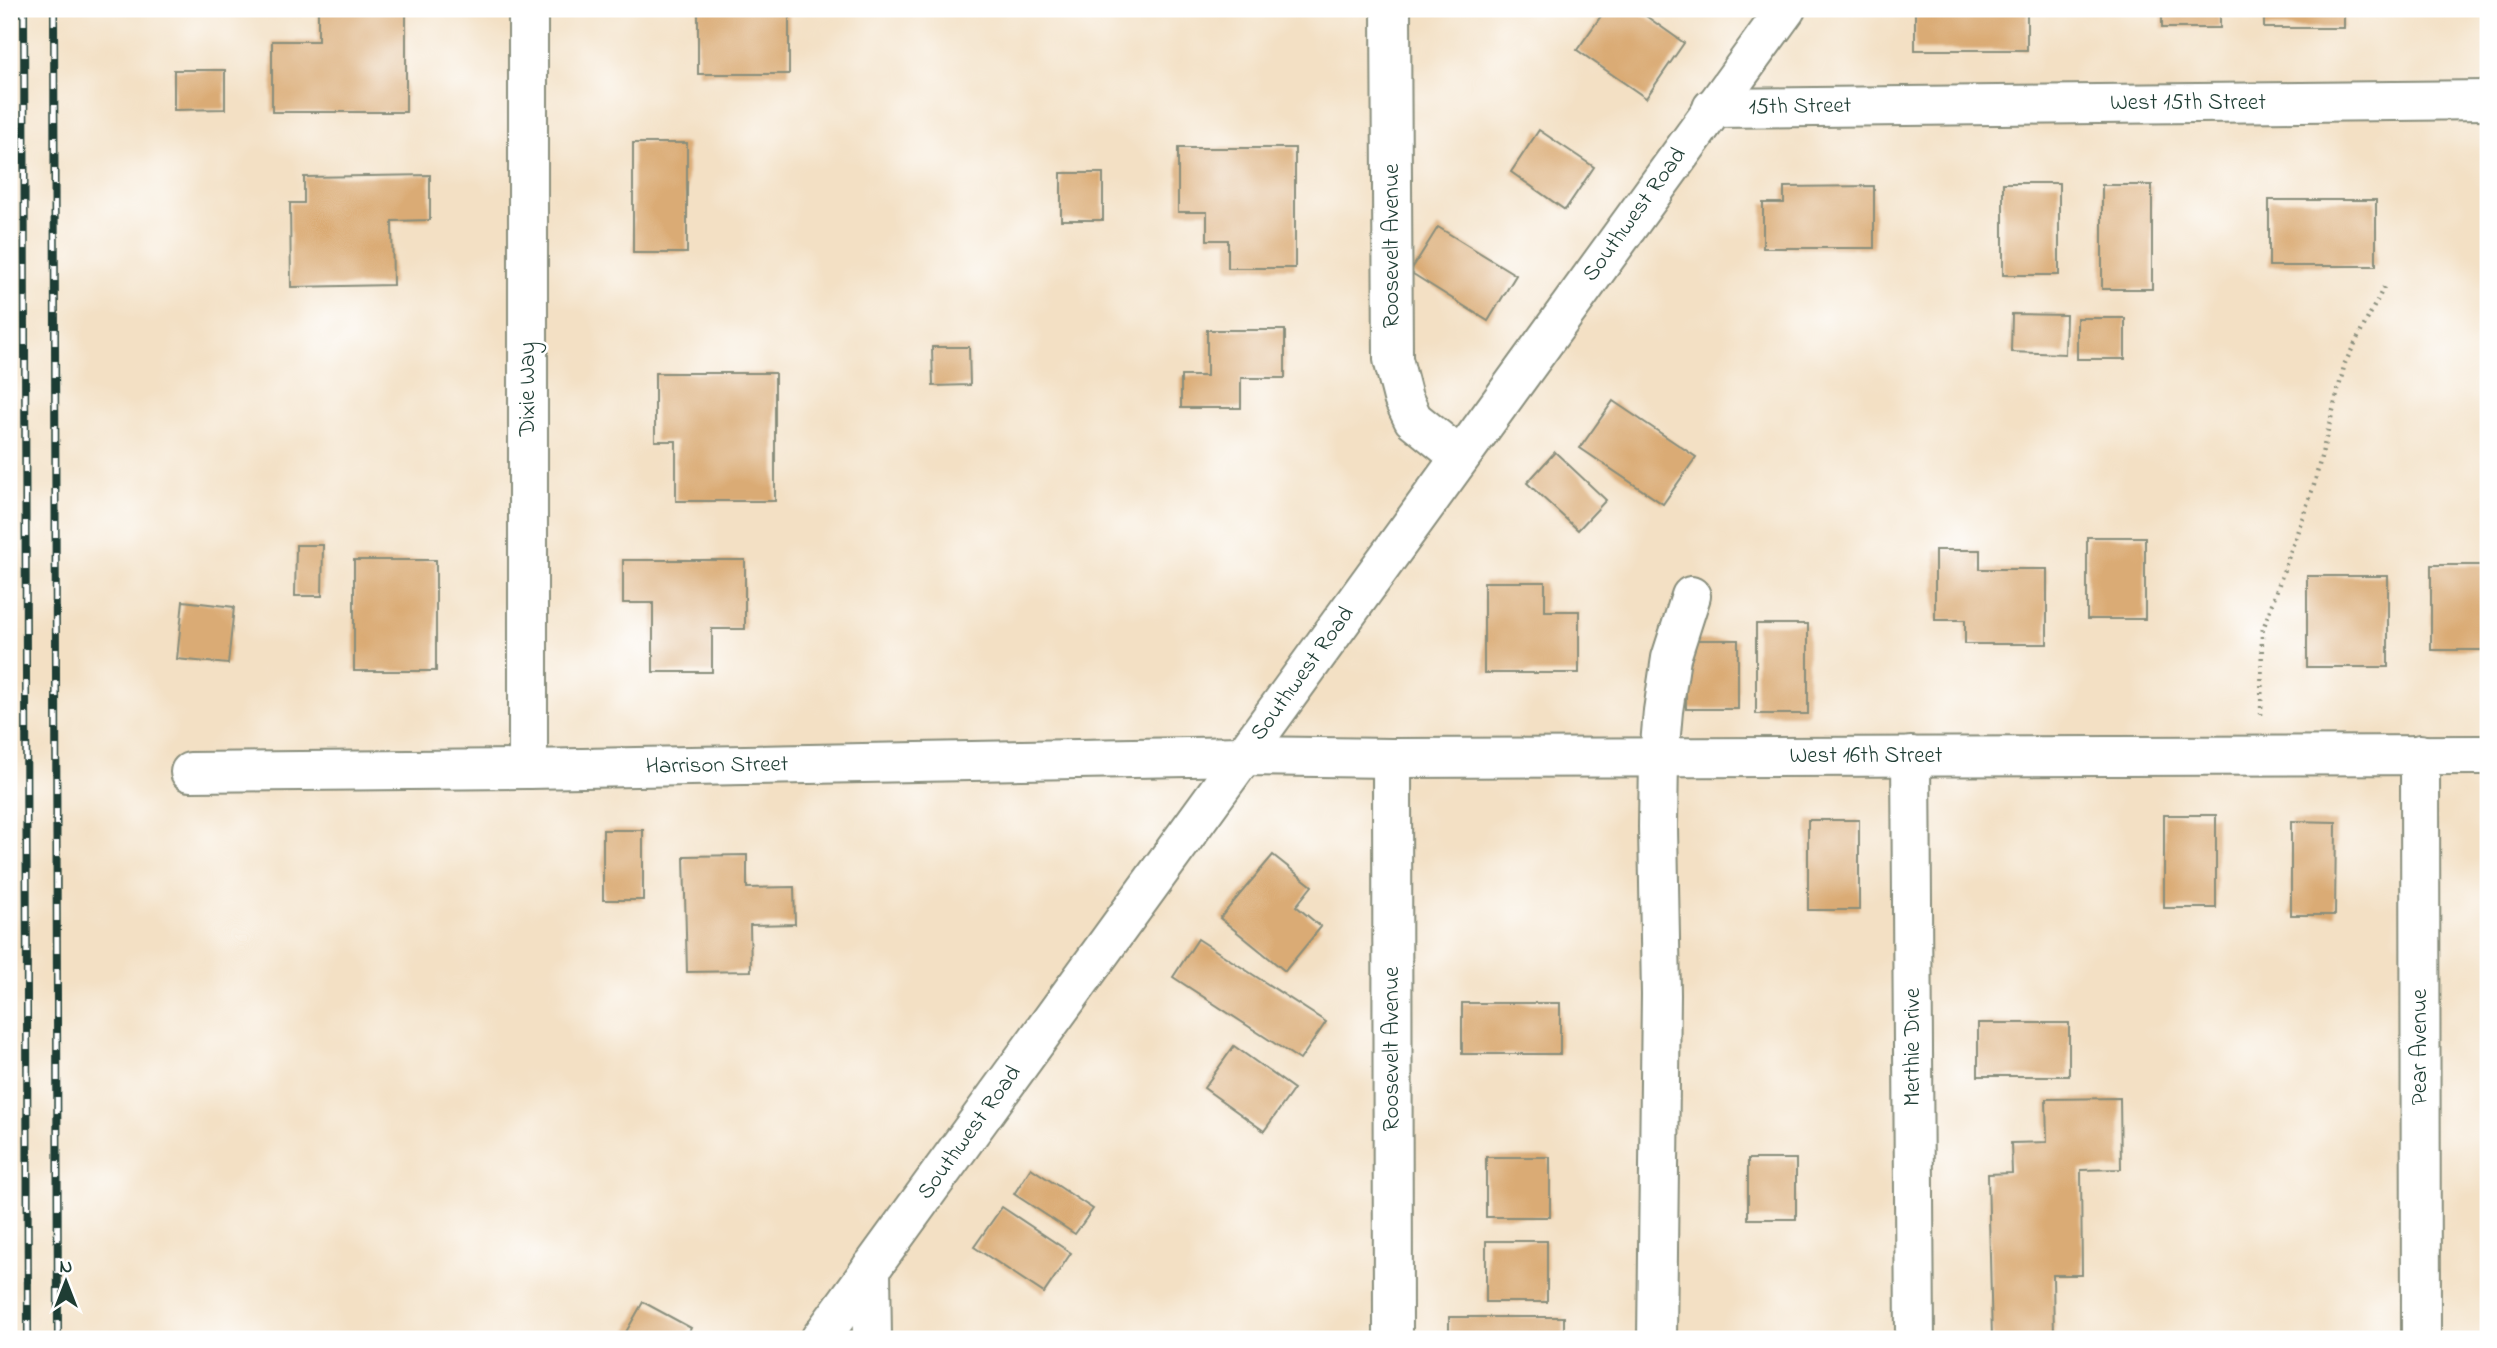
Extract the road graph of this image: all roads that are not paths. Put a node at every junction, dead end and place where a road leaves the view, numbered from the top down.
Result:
1 (528, 9) edge
2 (1391, 9) edge
3 (1786, 9) edge
4 (2488, 100) edge
5 (1888, 106) joint
6 (1712, 108) junction
7 (1460, 457) junction
8 (1691, 596) dead end
9 (2420, 754) junction
10 (2488, 754) edge
11 (1911, 755) junction
12 (1244, 756) junction
13 (1660, 757) junction
14 (1392, 758) junction
15 (528, 769) junction
16 (190, 772) dead end
17 (871, 1268) junction
18 (820, 1339) edge
19 (872, 1339) edge
20 (1393, 1339) edge
21 (1657, 1339) edge
22 (1915, 1339) edge
23 (2421, 1339) edge

1 - 15 street, Dixie Way
2 - 7 street, Roosevelt Avenue
3 - 6 street, Southwest Road
4 - 5 street, West 15th Street
5 - 6 street, 15th Street
6 - 7 street, Southwest Road
7 - 12 street, Southwest Road
8 - 13 street
9 - 10 street, West 16th Street
9 - 11 street, West 16th Street
9 - 23 street, Pear Avenue
11 - 13 street, West 16th Street
11 - 22 street, Merthie Drive
12 - 14 street, West 16th Street
12 - 15 street, Harrison Street
12 - 17 street, Southwest Road
13 - 14 street, West 16th Street
13 - 21 street
14 - 20 street, Roosevelt Avenue
15 - 16 street, Harrison Street
17 - 18 street, Southwest Road
17 - 19 street

